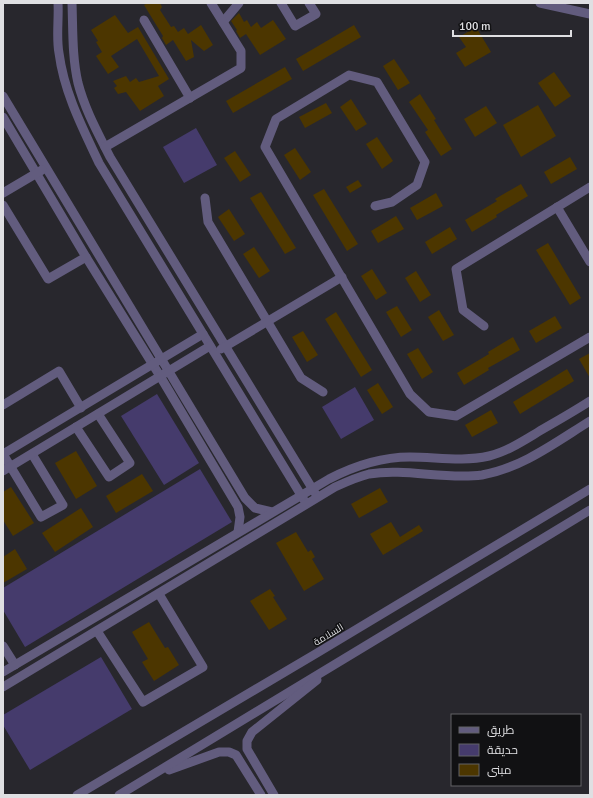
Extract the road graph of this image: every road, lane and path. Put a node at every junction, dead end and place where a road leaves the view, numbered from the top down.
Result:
1 (58, 3) edge
2 (72, 3) edge
3 (211, 3) edge
4 (239, 3) edge
5 (281, 3) edge
6 (309, 3) edge
7 (540, 3) edge
8 (590, 14) edge
9 (144, 20) dead end
10 (223, 22) junction
11 (190, 98) junction
12 (4, 100) edge
13 (3, 117) edge
14 (105, 147) junction
15 (46, 168) junction
16 (37, 173) junction
17 (590, 187) edge
18 (3, 193) edge
19 (205, 198) dead end
20 (3, 205) edge
21 (375, 206) dead end
22 (557, 207) junction
23 (86, 257) junction
24 (590, 262) edge
25 (342, 277) junction
26 (268, 321) junction
27 (484, 326) dead end
28 (204, 334) junction
29 (590, 337) edge
30 (226, 346) junction
31 (213, 349) junction
32 (162, 359) junction
33 (153, 365) junction
34 (169, 371) junction
35 (160, 376) junction
36 (323, 392) dead end
37 (590, 401) edge
38 (3, 405) edge
39 (81, 408) junction
40 (98, 414) junction
41 (590, 421) edge
42 (76, 427) junction
43 (3, 454) edge
44 (32, 454) junction
45 (7, 469) edge
46 (312, 488) junction
47 (590, 489) edge
48 (301, 495) junction
49 (318, 498) junction
50 (307, 504) junction
51 (590, 510) edge
52 (272, 512) junction
53 (238, 532) junction
54 (159, 594) junction
55 (97, 631) junction
56 (3, 646) edge
57 (347, 656) junction
58 (15, 665) junction
59 (3, 672) edge
60 (3, 687) edge
61 (149, 778) junction
62 (77, 795) edge
63 (119, 795) edge
64 (261, 795) edge
65 (274, 795) edge

1 - 28 street
2 - 14 street
3 - 10 street
4 - 10 street
5 - 6 street
7 - 8 street
9 - 11 street
10 - 11 street
11 - 14 street
12 - 15 street
13 - 16 street
14 - 30 street
15 - 16 street
15 - 32 street
16 - 18 street
16 - 23 street
17 - 22 street
19 - 26 street
20 - 23 street
21 - 25 street
22 - 24 street
22 - 27 street
23 - 33 street
25 - 26 street
25 - 29 street
26 - 30 street
26 - 36 street
28 - 31 street
28 - 32 street
30 - 31 street
30 - 46 street
31 - 34 street
31 - 48 street
32 - 33 street
32 - 34 street
33 - 35 street
33 - 39 street
34 - 35 street
34 - 52 street
35 - 40 street
35 - 53 street
37 - 46 street
38 - 39 street
39 - 43 street
40 - 42 street
40 - 42 street
41 - 49 street
42 - 44 street
43 - 45 street
44 - 45 street
44 - 45 street
46 - 48 street
46 - 49 street
47 - 62 street, السلامة
48 - 50 street
48 - 52 street
49 - 50 street
50 - 54 street
51 - 57 street
52 - 53 street
53 - 58 street
54 - 55 street
54 - 55 street
55 - 60 street
56 - 58 street
57 - 61 street
57 - 65 street
58 - 59 street
61 - 63 street
61 - 64 street

